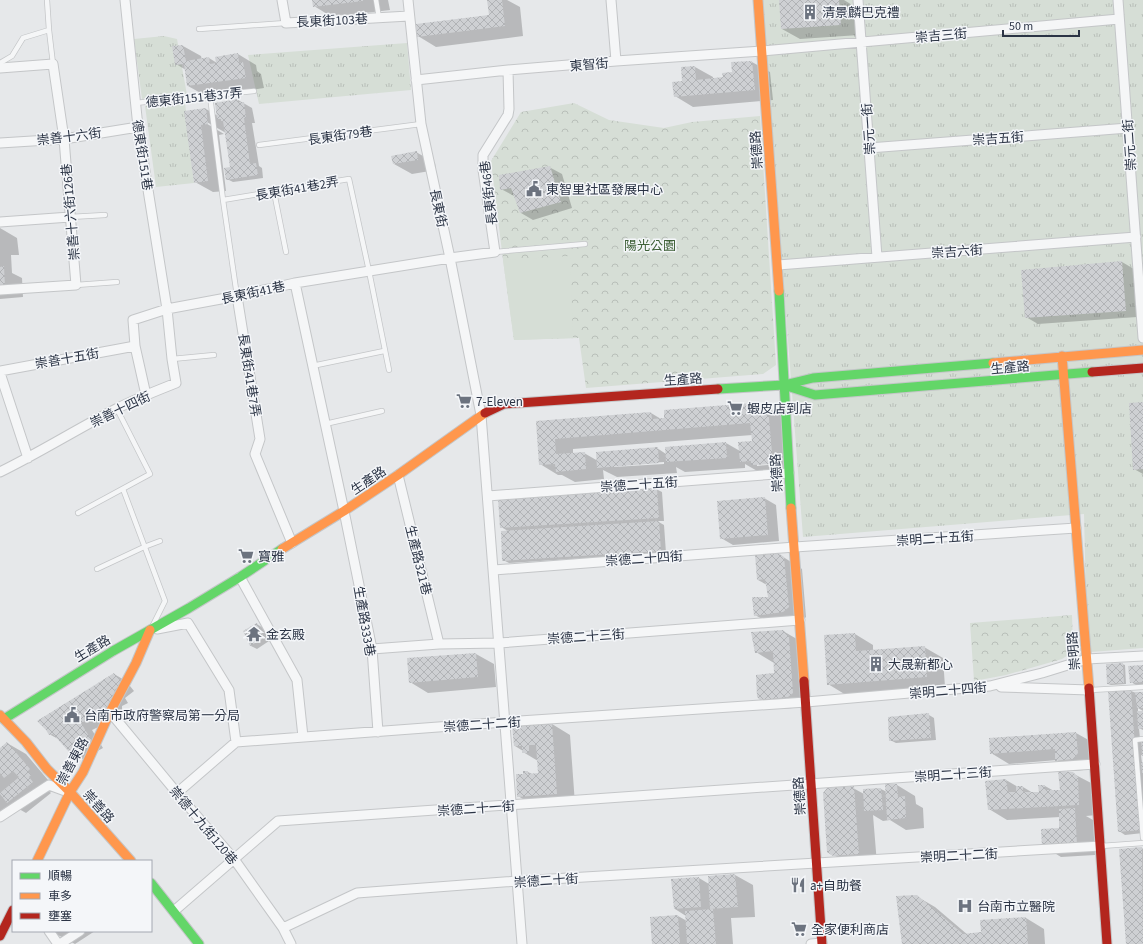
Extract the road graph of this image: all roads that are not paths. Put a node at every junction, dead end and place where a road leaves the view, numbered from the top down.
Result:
1 (47, 0) edge
2 (125, 0) edge
3 (282, 0) edge
4 (376, 0) edge
5 (408, 0) edge
6 (611, 0) edge
7 (758, 0) edge
8 (858, 0) edge
9 (1118, 0) edge
10 (409, 16) junction
11 (379, 18) junction
12 (1119, 19) junction
13 (286, 23) junction
14 (199, 29) dead end
15 (49, 30) junction
16 (862, 42) junction
17 (762, 51) junction
18 (616, 61) junction
19 (0, 63) edge
20 (53, 64) junction
21 (0, 68) edge
22 (508, 70) junction
23 (416, 80) junction
24 (254, 91) dead end
25 (210, 96) junction
26 (135, 103) junction
27 (421, 124) junction
28 (138, 127) junction
29 (1128, 128) junction
30 (64, 139) junction
31 (0, 143) edge
32 (259, 145) dead end
33 (869, 148) junction
34 (274, 192) junction
35 (223, 200) junction
36 (105, 215) dead end
37 (70, 217) junction
38 (0, 222) edge
39 (1136, 237) junction
40 (585, 244) dead end
41 (286, 252) dead end
42 (495, 252) junction
43 (877, 257) junction
44 (450, 258) junction
45 (778, 265) junction
46 (369, 271) junction
47 (117, 282) dead end
48 (295, 283) junction
49 (76, 285) junction
50 (0, 290) edge
51 (237, 296) junction
52 (167, 309) junction
53 (1143, 338) edge
54 (134, 346) junction
55 (1143, 350) edge
56 (384, 351) junction
57 (214, 356) dead end
58 (1062, 356) junction
59 (172, 359) junction
60 (312, 366) junction
61 (1143, 368) edge
62 (389, 370) dead end
63 (0, 372) edge
64 (1064, 375) junction
65 (784, 385) junction
66 (146, 395) junction
67 (117, 409) junction
68 (382, 412) dead end
69 (481, 415) junction
70 (324, 424) junction
71 (28, 458) junction
72 (0, 472) edge
73 (789, 473) junction
74 (398, 475) junction
75 (122, 489) junction
76 (488, 496) junction
77 (344, 511) junction
78 (78, 513) dead end
79 (1076, 528) junction
80 (160, 541) dead end
81 (292, 543) junction
82 (144, 547) junction
83 (795, 547) junction
84 (97, 569) dead end
85 (494, 570) junction
86 (240, 577) junction
87 (800, 620) junction
88 (150, 630) junction
89 (498, 642) junction
90 (439, 644) junction
91 (372, 649) junction
92 (1143, 656) edge
93 (1087, 659) junction
94 (990, 686) junction
95 (1143, 687) edge
96 (1089, 690) junction
97 (806, 702) junction
98 (110, 712) junction
99 (1, 718) edge
100 (506, 722) junction
101 (378, 732) junction
102 (303, 737) junction
103 (1143, 739) edge
104 (236, 742) junction
105 (1095, 764) junction
106 (811, 784) junction
107 (70, 792) junction
108 (177, 793) junction
109 (1141, 795) edge
110 (512, 805) junction
111 (0, 818) edge
112 (1143, 838) edge
113 (1143, 844) edge
114 (1101, 846) junction
115 (234, 859) junction
116 (37, 860) edge
117 (130, 860) edge
118 (816, 864) junction
119 (518, 881) junction
120 (152, 886) edge
121 (174, 911) junction
122 (12, 912) edge
123 (284, 928) junction
124 (50, 932) edge
125 (78, 932) edge
126 (0, 936) edge
127 (59, 944) edge
128 (199, 944) edge
129 (291, 944) edge
130 (522, 944) edge
131 (810, 944) edge
132 (822, 944) edge
133 (1107, 944) edge

1 - 15 lane
2 - 26 street, 德東街151巷
3 - 13 street, 長東街103巷
4 - 11 lane, 長東街103巷
5 - 10 street, 長東街
6 - 18 street
7 - 17 street, 崇德路
8 - 16 street, 崇元一街
9 - 12 street, 崇元二街
10 - 11 street, 長東街103巷
10 - 23 street, 長東街
11 - 13 street, 長東街103巷
12 - 16 street, 崇吉三街
12 - 29 street, 崇元二街
13 - 14 lane, 長東街103巷
15 - 19 lane
15 - 20 lane
16 - 17 street, 崇吉三街
16 - 33 street, 崇元一街
17 - 18 street, 東智街
17 - 45 street, 崇德路
18 - 22 street, 東智街
20 - 21 street
20 - 30 street, 崇善十六街126巷
22 - 23 street, 東智街
22 - 42 street, 長東街46巷
23 - 27 street, 長東街
24 - 25 lane, 德東街151巷37弄
25 - 26 lane, 德東街151巷37弄
25 - 35 lane, 長東街41巷7弄
26 - 28 street, 德東街151巷
27 - 32 lane, 長東街79巷
27 - 44 street, 長東街
28 - 30 street, 崇善十六街
28 - 52 street, 德東街151巷
29 - 33 street, 崇吉五街
29 - 39 street, 崇元二街
30 - 31 street, 崇善十六街
30 - 37 street, 崇善十六街126巷
33 - 43 street, 崇元一街
34 - 35 lane, 長東街41巷2弄
34 - 41 lane
34 - 46 lane, 長東街41巷2弄
35 - 51 lane, 長東街41巷7弄
36 - 37 lane
37 - 38 street
37 - 49 street, 崇善十六街126巷
39 - 43 street, 崇吉六街
39 - 53 street, 崇元二街
40 - 42 lane
42 - 44 street
43 - 45 street, 崇吉六街
44 - 46 street, 長東街41巷
44 - 69 street, 長東街
45 - 65 street, 崇德路
46 - 48 street, 長東街41巷
46 - 56 lane
47 - 49 lane
48 - 51 street, 長東街41巷
48 - 60 street, 生產路333巷
49 - 50 street
51 - 52 street, 長東街41巷
51 - 81 street, 長東街41巷7弄
52 - 54 street, 長東街41巷
52 - 59 street, 崇善十四街
54 - 63 street, 崇善十五街
54 - 66 street, 長東街41巷
55 - 58 street, 生產路
56 - 60 lane
56 - 62 lane
57 - 59 lane
58 - 64 street, 崇明路
58 - 65 street, 生產路
59 - 66 street, 崇善十四街
60 - 70 street, 生產路333巷
61 - 64 street, 生產路
63 - 71 street
64 - 65 street, 生產路
64 - 79 street, 崇明路
65 - 69 street, 生產路
65 - 73 street, 崇德路
66 - 67 street, 崇善十四街
67 - 71 street, 崇善十四街
67 - 75 lane
68 - 70 lane
69 - 74 street, 生產路
69 - 76 street, 長東街
70 - 77 street, 生產路333巷
71 - 72 street, 崇善十四街
73 - 76 street, 崇德二十五街
73 - 83 street, 崇德路
74 - 77 street, 生產路
74 - 90 street, 生產路321巷
75 - 78 lane
75 - 82 lane
76 - 85 street, 長東街
77 - 81 street, 生產路
77 - 91 street, 生產路333巷
79 - 83 street, 崇明二十五街
79 - 93 street, 崇明路
80 - 82 lane
81 - 86 street, 生產路
82 - 84 lane
82 - 88 lane
83 - 85 street, 崇德二十四街
83 - 87 street, 崇德路
85 - 89 street, 長東街
86 - 88 street, 生產路
86 - 102 street
87 - 89 street, 崇德二十三街
87 - 97 street, 崇德路
88 - 98 street, 崇善東路
88 - 99 street, 生產路
88 - 104 street
89 - 90 street, 崇德二十三街
89 - 100 street, 長東街
90 - 91 street, 崇德二十三街
91 - 101 street, 生產路333巷
92 - 93 street, 崇明二十四街
93 - 94 street, 崇明二十四街
93 - 96 street, 崇明路
94 - 96 street
94 - 97 street, 崇明二十四街
95 - 96 lane
96 - 105 street, 崇明路
97 - 100 street, 崇德二十二街
97 - 106 street, 崇德路
98 - 107 street, 崇善東路
98 - 108 street, 崇德十九街120巷
99 - 107 street, 崇善路
100 - 101 street, 崇德二十二街
100 - 110 street, 長東街
101 - 102 street, 崇德二十二街
102 - 104 street, 崇德二十二街
103 - 109 lane
104 - 108 street
105 - 106 street, 崇明二十三街
105 - 114 street, 崇明路
106 - 110 street, 崇德二十一街
106 - 118 street, 崇德路
107 - 111 street
107 - 116 street, 崇善東路
107 - 117 street, 崇善路
108 - 115 street, 崇德十九街120巷
109 - 112 lane
110 - 115 street, 崇德二十一街
110 - 119 street, 長東街
113 - 114 lane
114 - 118 street, 崇明二十二街
114 - 133 street, 崇明路
115 - 121 street, 崇德二十一街
115 - 123 street, 崇德十九街120巷
118 - 119 street, 崇德二十街
118 - 132 street, 崇德路
119 - 123 street, 崇德二十街
119 - 130 street, 長東街
120 - 121 street
121 - 128 street
122 - 126 street
123 - 129 street, 崇德十九街120巷
124 - 127 street
125 - 127 street
131 - 132 street

